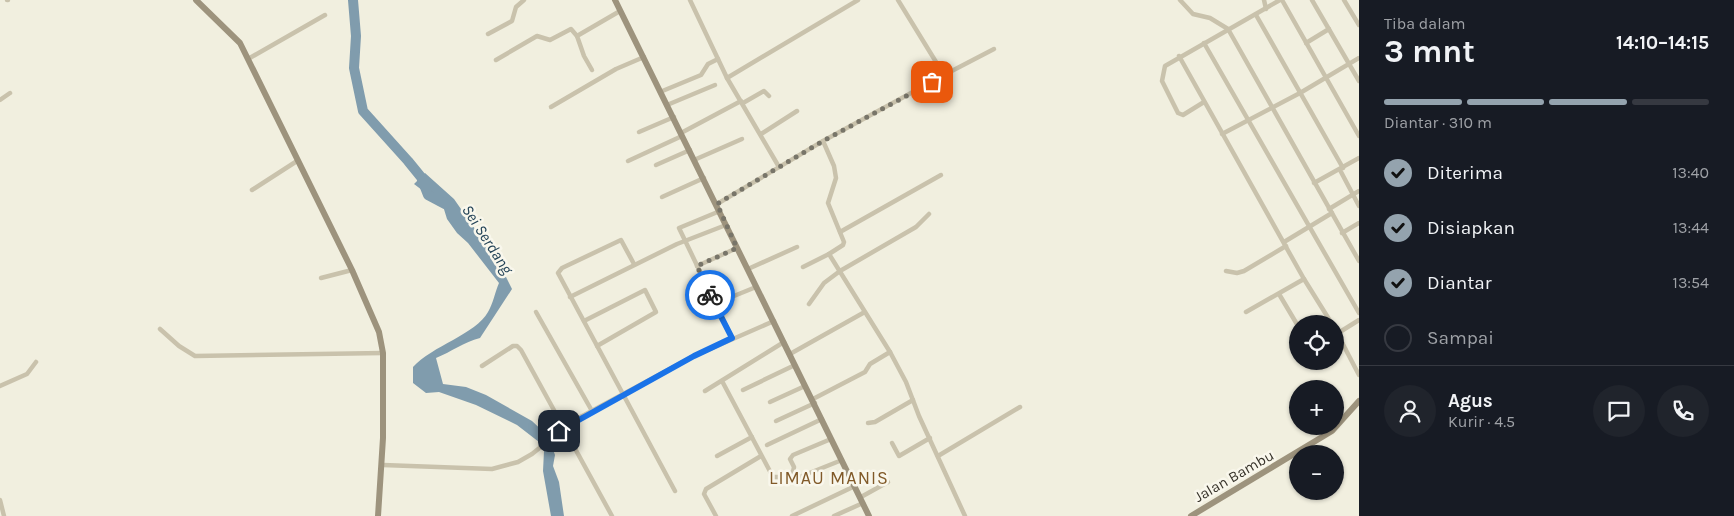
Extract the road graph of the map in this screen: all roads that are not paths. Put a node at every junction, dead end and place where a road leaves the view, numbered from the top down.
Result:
1 (196, 0) edge
2 (524, 0) edge
3 (615, 0) edge
4 (690, 0) edge
5 (858, 0) edge
6 (898, 0) edge
7 (1180, 0) edge
8 (1264, 0) edge
9 (1281, 0) edge
10 (1312, 0) edge
11 (1344, 0) edge
12 (1266, 9) junction
13 (620, 12) junction
14 (325, 14) dead end
15 (1256, 15) junction
16 (1359, 25) edge
17 (1228, 29) junction
18 (1329, 29) junction
19 (488, 34) dead end
20 (577, 36) junction
21 (1204, 43) junction
22 (1306, 43) junction
23 (994, 49) dead end
24 (1179, 56) junction
25 (644, 57) junction
26 (1359, 58) edge
27 (248, 59) junction
28 (718, 59) junction
29 (496, 60) dead end
30 (1349, 63) junction
31 (592, 70) dead end
32 (944, 75) junction
33 (727, 78) junction
34 (1326, 78) junction
35 (1359, 80) edge
36 (715, 85) dead end
37 (660, 92) junction
38 (10, 93) dead end
39 (1300, 93) junction
40 (769, 96) dead end
41 (0, 100) edge
42 (742, 102) junction
43 (1204, 102) junction
44 (667, 105) junction
45 (551, 107) dead end
46 (1273, 107) junction
47 (797, 111) dead end
48 (674, 117) junction
49 (1247, 121) junction
50 (639, 132) dead end
51 (761, 134) junction
52 (1222, 134) junction
53 (682, 135) junction
54 (1359, 136) edge
55 (742, 139) dead end
56 (823, 141) junction
57 (690, 150) junction
58 (1359, 158) edge
59 (694, 160) junction
60 (297, 161) junction
61 (628, 162) dead end
62 (656, 165) dead end
63 (779, 167) junction
64 (1341, 169) junction
65 (941, 175) dead end
66 (704, 178) junction
67 (1314, 183) junction
68 (252, 190) dead end
69 (1359, 191) edge
70 (1353, 195) junction
71 (662, 198) dead end
72 (1359, 206) edge
73 (718, 207) junction
74 (1330, 211) junction
75 (928, 214) dead end
76 (1359, 222) edge
77 (726, 226) junction
78 (1308, 227) junction
79 (840, 232) junction
80 (1342, 232) junction
81 (684, 241) junction
82 (1285, 244) junction
83 (797, 247) dead end
84 (737, 248) junction
85 (829, 254) junction
86 (1357, 254) edge
87 (1359, 261) edge
88 (634, 264) junction
89 (697, 266) junction
90 (803, 267) dead end
91 (748, 269) junction
92 (352, 270) junction
93 (840, 271) junction
94 (1226, 271) dead end
95 (321, 278) dead end
96 (1304, 278) junction
97 (756, 287) junction
98 (1279, 294) junction
99 (570, 297) junction
100 (728, 298) dead end
101 (809, 304) dead end
102 (536, 312) dead end
103 (1246, 312) dead end
104 (863, 313) junction
105 (1359, 313) edge
106 (1291, 315) edge
107 (1327, 315) edge
108 (1359, 320) edge
109 (584, 321) junction
110 (774, 321) junction
111 (1344, 328) edge
112 (160, 329) dead end
113 (732, 338) junction
114 (784, 342) junction
115 (597, 346) junction
116 (1344, 348) edge
117 (890, 352) junction
118 (384, 353) junction
119 (790, 354) junction
120 (36, 362) dead end
121 (794, 365) junction
122 (482, 366) dead end
123 (1359, 375) edge
124 (722, 381) junction
125 (0, 386) edge
126 (805, 386) junction
127 (743, 390) dead end
128 (705, 392) dead end
129 (622, 395) junction
130 (913, 400) junction
131 (814, 401) junction
132 (1359, 401) edge
133 (770, 402) dead end
134 (1020, 407) dead end
135 (592, 411) junction
136 (822, 419) junction
137 (776, 420) dead end
138 (868, 423) dead end
139 (561, 429) junction
140 (752, 437) junction
141 (831, 438) junction
142 (930, 438) junction
143 (892, 444) dead end
144 (767, 445) dead end
145 (717, 456) dead end
146 (761, 456) junction
147 (938, 456) junction
148 (842, 460) junction
149 (383, 465) junction
150 (788, 474) junction
151 (888, 482) dead end
152 (855, 486) junction
153 (675, 491) dead end
154 (0, 500) edge
155 (862, 500) junction
156 (4, 516) edge
157 (378, 516) edge
158 (612, 516) edge
159 (716, 516) edge
160 (792, 516) edge
161 (834, 516) edge
162 (870, 516) edge
163 (965, 516) edge
164 (1191, 516) edge

1 - 27 street
2 - 19 street
3 - 13 street
4 - 28 street
5 - 33 street
6 - 32 street
7 - 17 street
8 - 12 street
9 - 12 street
9 - 22 street
10 - 18 street
11 - 16 street
12 - 15 street
13 - 20 street
13 - 25 street
14 - 27 street
15 - 17 street
15 - 39 street
17 - 21 street
17 - 46 street
18 - 22 street
18 - 30 street
20 - 29 street
20 - 31 street
21 - 24 street
21 - 49 street
22 - 34 street
23 - 32 street
24 - 43 street
24 - 43 street
25 - 37 street
25 - 45 street
26 - 30 street
27 - 60 street
28 - 33 street
28 - 37 street
30 - 34 street
30 - 35 street
32 - 56 street
33 - 42 street
34 - 39 street
34 - 54 street
36 - 44 street
37 - 44 street
38 - 41 street
39 - 46 street
39 - 64 street
40 - 42 street
42 - 51 street
42 - 53 street
43 - 52 street
44 - 48 street
46 - 49 street
46 - 67 street
47 - 51 street
48 - 50 street
48 - 53 street
49 - 52 street
49 - 78 street
51 - 63 street
52 - 82 street
53 - 57 street
53 - 61 street
55 - 59 street
56 - 63 street
56 - 79 street
57 - 59 street
57 - 62 street
58 - 64 street
59 - 66 street
60 - 68 street
60 - 92 street
63 - 73 street
64 - 67 street
64 - 70 street
65 - 79 street
66 - 71 street
66 - 73 street
67 - 74 street
69 - 70 street
70 - 72 street
70 - 74 street
73 - 77 street
73 - 81 street
74 - 78 street
74 - 80 street
75 - 93 street
76 - 80 street
77 - 81 street
77 - 84 street
78 - 82 street
78 - 105 street
79 - 85 street
80 - 86 street
81 - 88 street
81 - 89 street
82 - 94 street
82 - 96 street
83 - 91 street
84 - 89 street
84 - 91 street
85 - 90 street
85 - 93 street
86 - 87 street
88 - 99 street
88 - 99 street
89 - 113 street
91 - 97 street
92 - 95 street
92 - 118 street
93 - 101 street
93 - 104 street
96 - 98 street
96 - 107 street
97 - 100 street
97 - 110 street
98 - 103 street
98 - 106 street
99 - 109 street
102 - 135 street
104 - 117 street
104 - 119 street
108 - 111 street
109 - 115 street
109 - 115 street
110 - 113 street
110 - 114 street
112 - 118 street
113 - 129 street
114 - 119 street
114 - 124 street
115 - 129 street
116 - 123 street
117 - 130 street
117 - 131 street
118 - 149 street
119 - 121 street
120 - 125 street
121 - 126 street
121 - 127 street
122 - 139 street
124 - 128 street
124 - 140 street
126 - 131 street
126 - 133 street
129 - 135 street
129 - 153 street
130 - 138 street
130 - 142 street
131 - 136 street
131 - 137 street
132 - 164 street, Jalan Bambu
134 - 147 street
135 - 139 street
136 - 141 street
136 - 144 street
139 - 149 street
139 - 158 street
140 - 145 street
140 - 146 street
141 - 148 street
141 - 150 street
142 - 143 street
142 - 147 street
146 - 150 street
146 - 159 street
147 - 163 street
148 - 150 street
148 - 152 street
149 - 157 street
151 - 155 street
152 - 155 street
152 - 160 street
154 - 156 street
155 - 161 street
155 - 162 street

